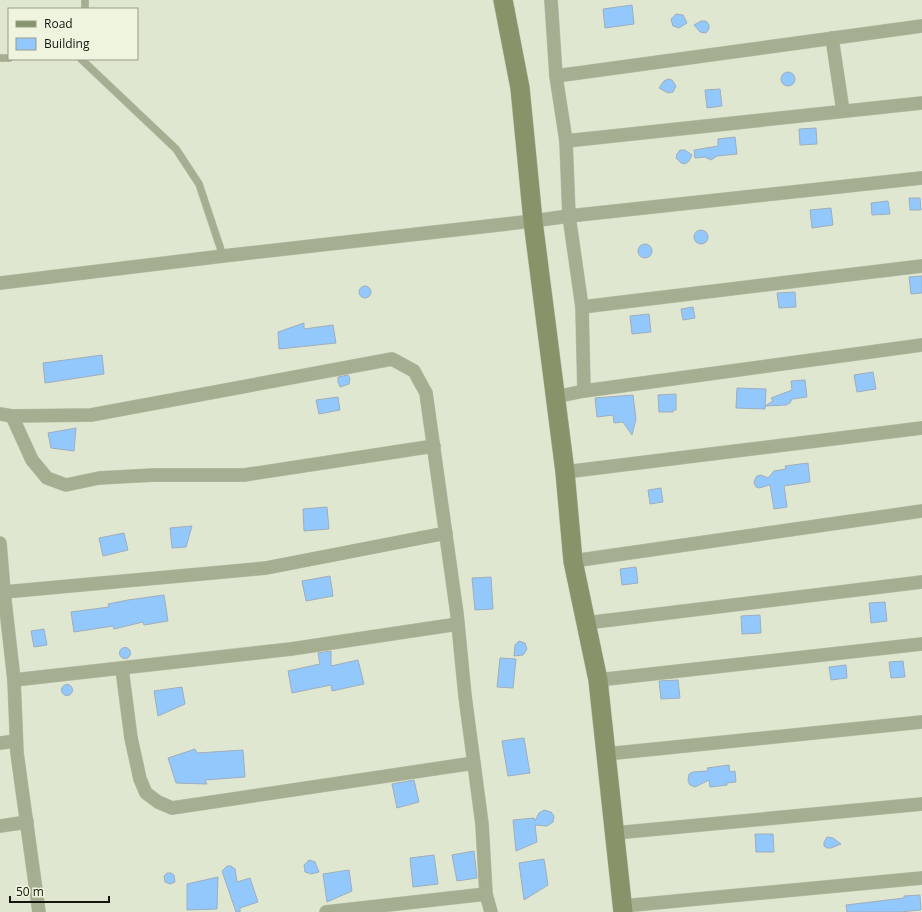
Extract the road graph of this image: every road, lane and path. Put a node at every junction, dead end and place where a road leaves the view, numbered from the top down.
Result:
1 (503, 0) edge
2 (551, 0) edge
3 (922, 26) edge
4 (832, 38) junction
5 (82, 60) edge
6 (556, 76) junction
7 (922, 103) edge
8 (843, 111) junction
9 (566, 141) junction
10 (922, 178) edge
11 (569, 216) junction
12 (533, 221) junction
13 (223, 256) junction
14 (922, 266) edge
15 (0, 283) edge
16 (582, 307) junction
17 (922, 345) edge
18 (584, 391) junction
19 (555, 397) junction
20 (6, 415) edge
21 (922, 428) edge
22 (434, 446) junction
23 (565, 472) junction
24 (922, 511) edge
25 (446, 533) junction
26 (0, 543) edge
27 (573, 561) junction
28 (922, 582) edge
29 (2, 593) edge
30 (586, 623) junction
31 (458, 624) junction
32 (922, 644) edge
33 (122, 669) junction
34 (14, 680) junction
35 (598, 680) junction
36 (922, 722) edge
37 (16, 741) junction
38 (0, 743) edge
39 (606, 754) junction
40 (474, 764) junction
41 (922, 804) edge
42 (27, 822) junction
43 (0, 826) edge
44 (615, 833) junction
45 (922, 878) edge
46 (486, 894) junction
47 (623, 909) edge
48 (39, 912) edge
49 (326, 912) edge
50 (491, 912) edge

1 - 12 street
2 - 6 street
3 - 4 street
4 - 6 street
4 - 8 street
5 - 13 lane
6 - 9 street
7 - 8 street
8 - 9 street
9 - 11 street
10 - 11 street
11 - 12 street
11 - 16 street
12 - 13 street
12 - 19 street
13 - 15 street
14 - 16 street
16 - 18 street
17 - 18 street
18 - 19 street
19 - 23 street
20 - 22 street
20 - 22 street
21 - 23 street
22 - 25 street
23 - 27 street
24 - 27 street
25 - 29 street
25 - 31 street
26 - 29 street
27 - 30 street
28 - 30 street
29 - 34 street
30 - 35 street
31 - 33 street
31 - 40 street
32 - 35 street
33 - 34 street
33 - 40 street
34 - 37 street
35 - 39 street
36 - 39 street
37 - 38 street
37 - 42 street
39 - 44 street
40 - 46 street
41 - 44 street
42 - 43 street
42 - 48 street
44 - 47 street
45 - 47 street
46 - 49 street
46 - 50 street

